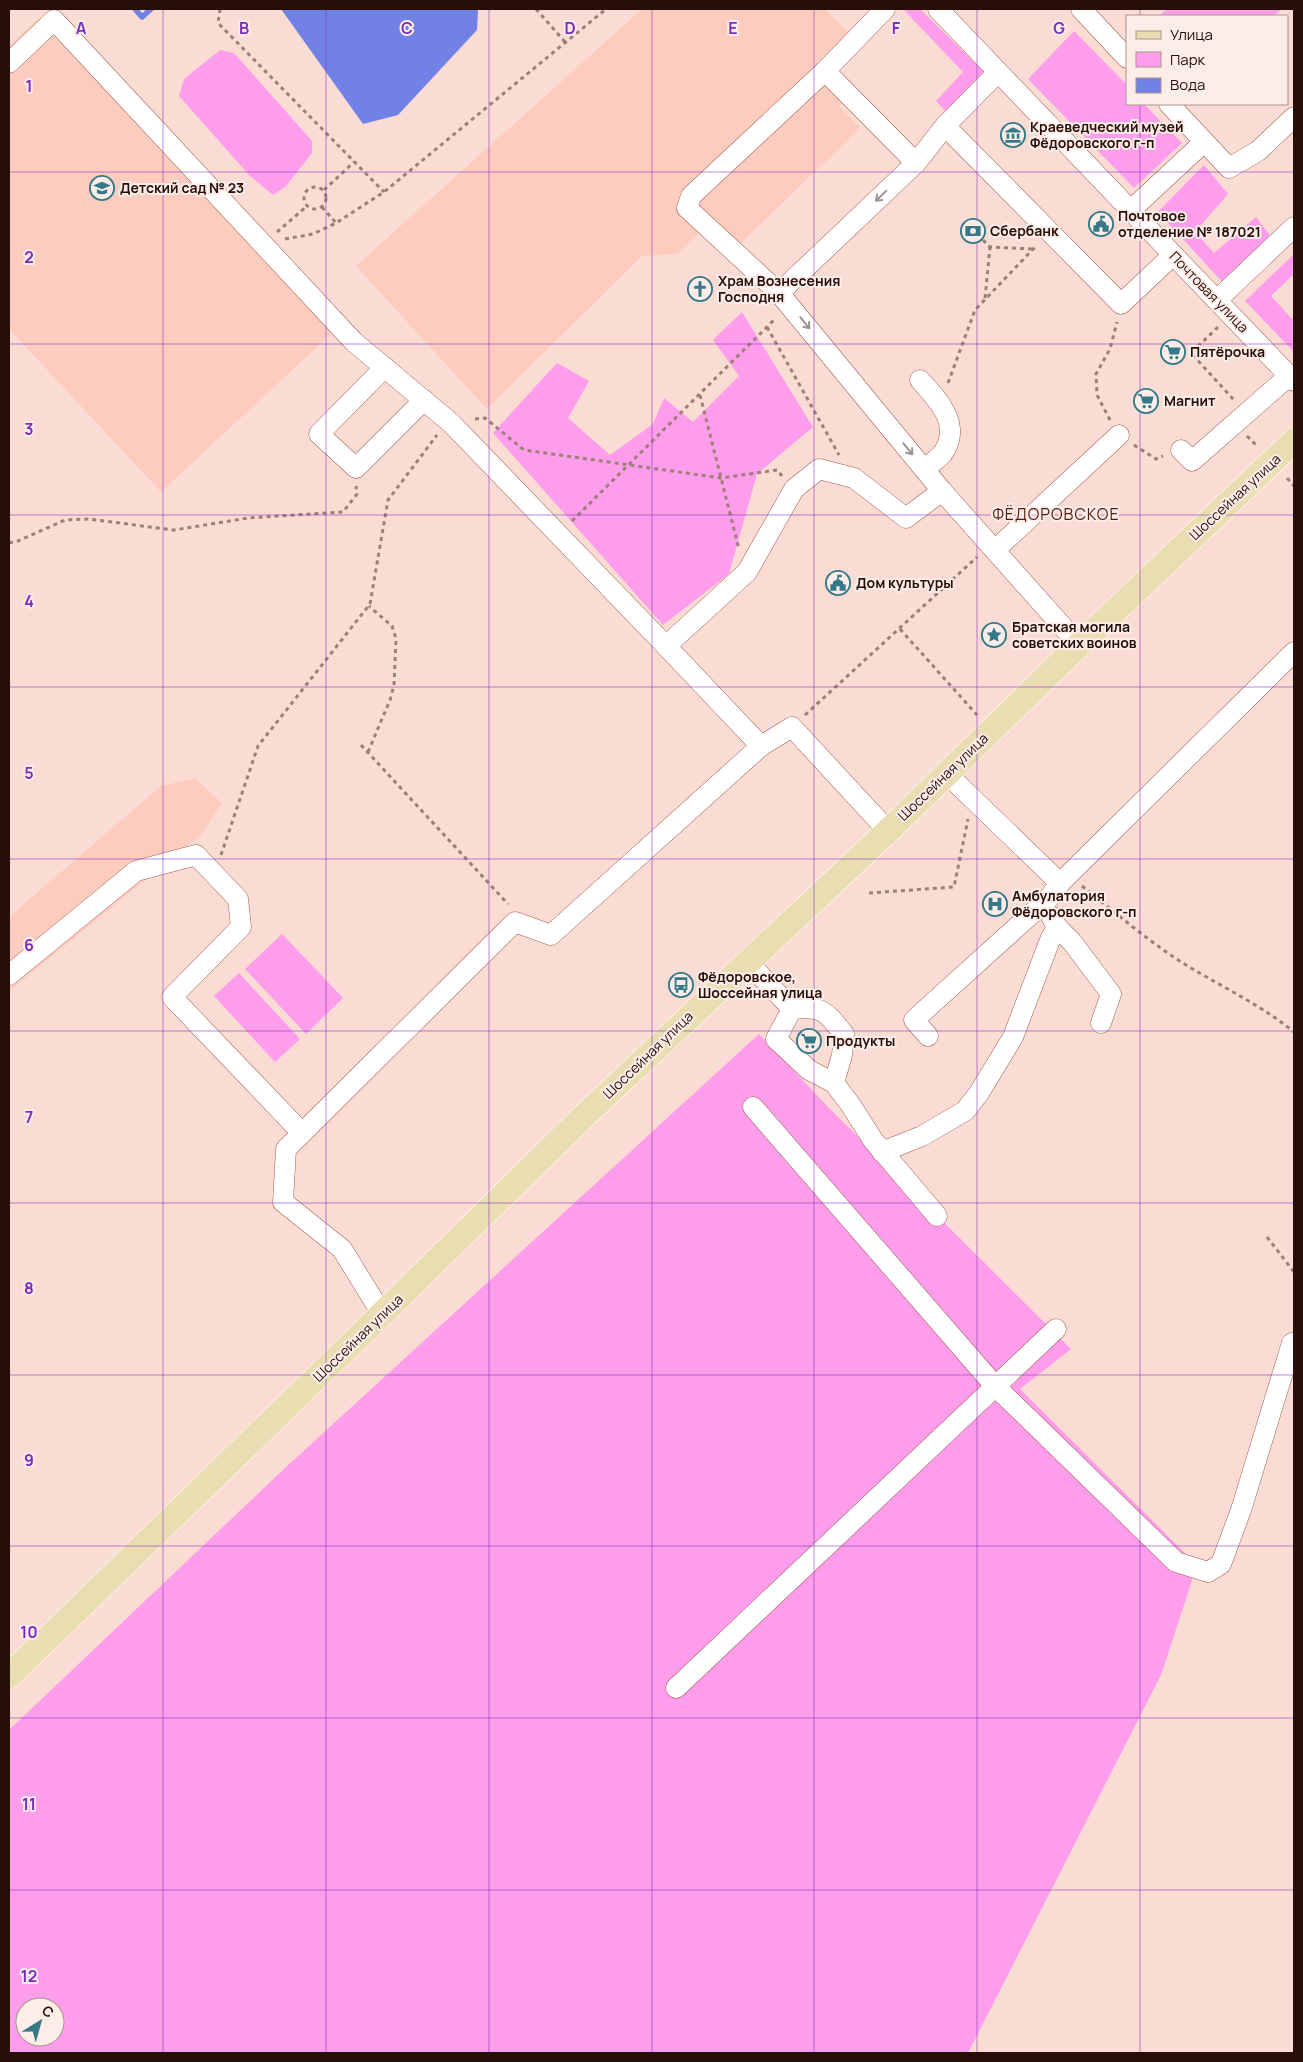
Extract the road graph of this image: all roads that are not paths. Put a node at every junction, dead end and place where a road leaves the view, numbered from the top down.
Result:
1 (885, 9) edge
2 (938, 9) edge
3 (1081, 9) edge
4 (1126, 57) edge
5 (9, 63) edge
6 (825, 71) junction
7 (998, 72) junction
8 (1170, 105) edge
9 (1294, 117) edge
10 (945, 126) junction
11 (1204, 142) junction
12 (916, 163) junction
13 (1131, 210) junction
14 (1294, 227) edge
15 (1174, 255) junction
16 (784, 299) junction
17 (1217, 300) junction
18 (385, 368) junction
19 (1292, 378) edge
20 (920, 380) dead end
21 (424, 400) junction
22 (1119, 436) road end
23 (1294, 441) edge
24 (1181, 450) road end
25 (924, 469) junction
26 (942, 491) junction
27 (993, 547) junction
28 (1079, 645) junction
29 (666, 646) junction
30 (1294, 652) edge
31 (761, 746) junction
32 (947, 774) junction
33 (888, 830) junction
34 (1064, 879) junction
35 (1044, 903) junction
36 (1057, 927) junction
37 (747, 961) junction
38 (9, 975) edge
39 (792, 1009) junction
40 (1101, 1023) dead end
41 (928, 1036) dead end
42 (834, 1083) junction
43 (753, 1108) dead end
44 (302, 1133) junction
45 (882, 1152) junction
46 (937, 1216) dead end
47 (382, 1314) junction
48 (1056, 1330) dead end
49 (1292, 1343) dead end
50 (996, 1386) junction
51 (9, 1676) edge
52 (676, 1688) dead end

1 - 6 street
2 - 7 street, Почтовая улица
3 - 4 street
5 - 18 street
6 - 12 street
6 - 16 street
7 - 10 street
7 - 13 street, Почтовая улица
8 - 11 street
9 - 11 street
10 - 12 street
10 - 15 street
11 - 13 street
12 -> 16 street
13 - 15 street, Почтовая улица
14 - 17 street
15 - 17 street, Почтовая улица
16 -> 25 street
17 - 19 street, Почтовая улица
18 - 21 street
18 - 21 street
19 - 24 street
20 - 25 street
21 - 29 street
22 - 27 street
23 - 28 main road, Шоссейная улица
25 - 26 street
26 - 27 street
26 - 29 street
27 - 28 street
28 - 32 main road, Шоссейная улица
29 - 31 street
30 - 34 street
31 - 33 street
31 - 44 street
32 - 33 main road, Шоссейная улица
32 - 34 street
33 - 37 main road, Шоссейная улица
34 - 35 street
35 - 36 street
35 - 41 street
36 - 40 street
36 - 45 street
37 - 39 street
37 - 47 main road, Шоссейная улица
38 - 44 street
39 - 42 street
39 - 42 street
42 - 45 street
43 - 50 street
44 - 47 street
45 - 46 street
47 - 51 main road, Шоссейная улица
48 - 50 street
49 - 50 street
50 - 52 street

